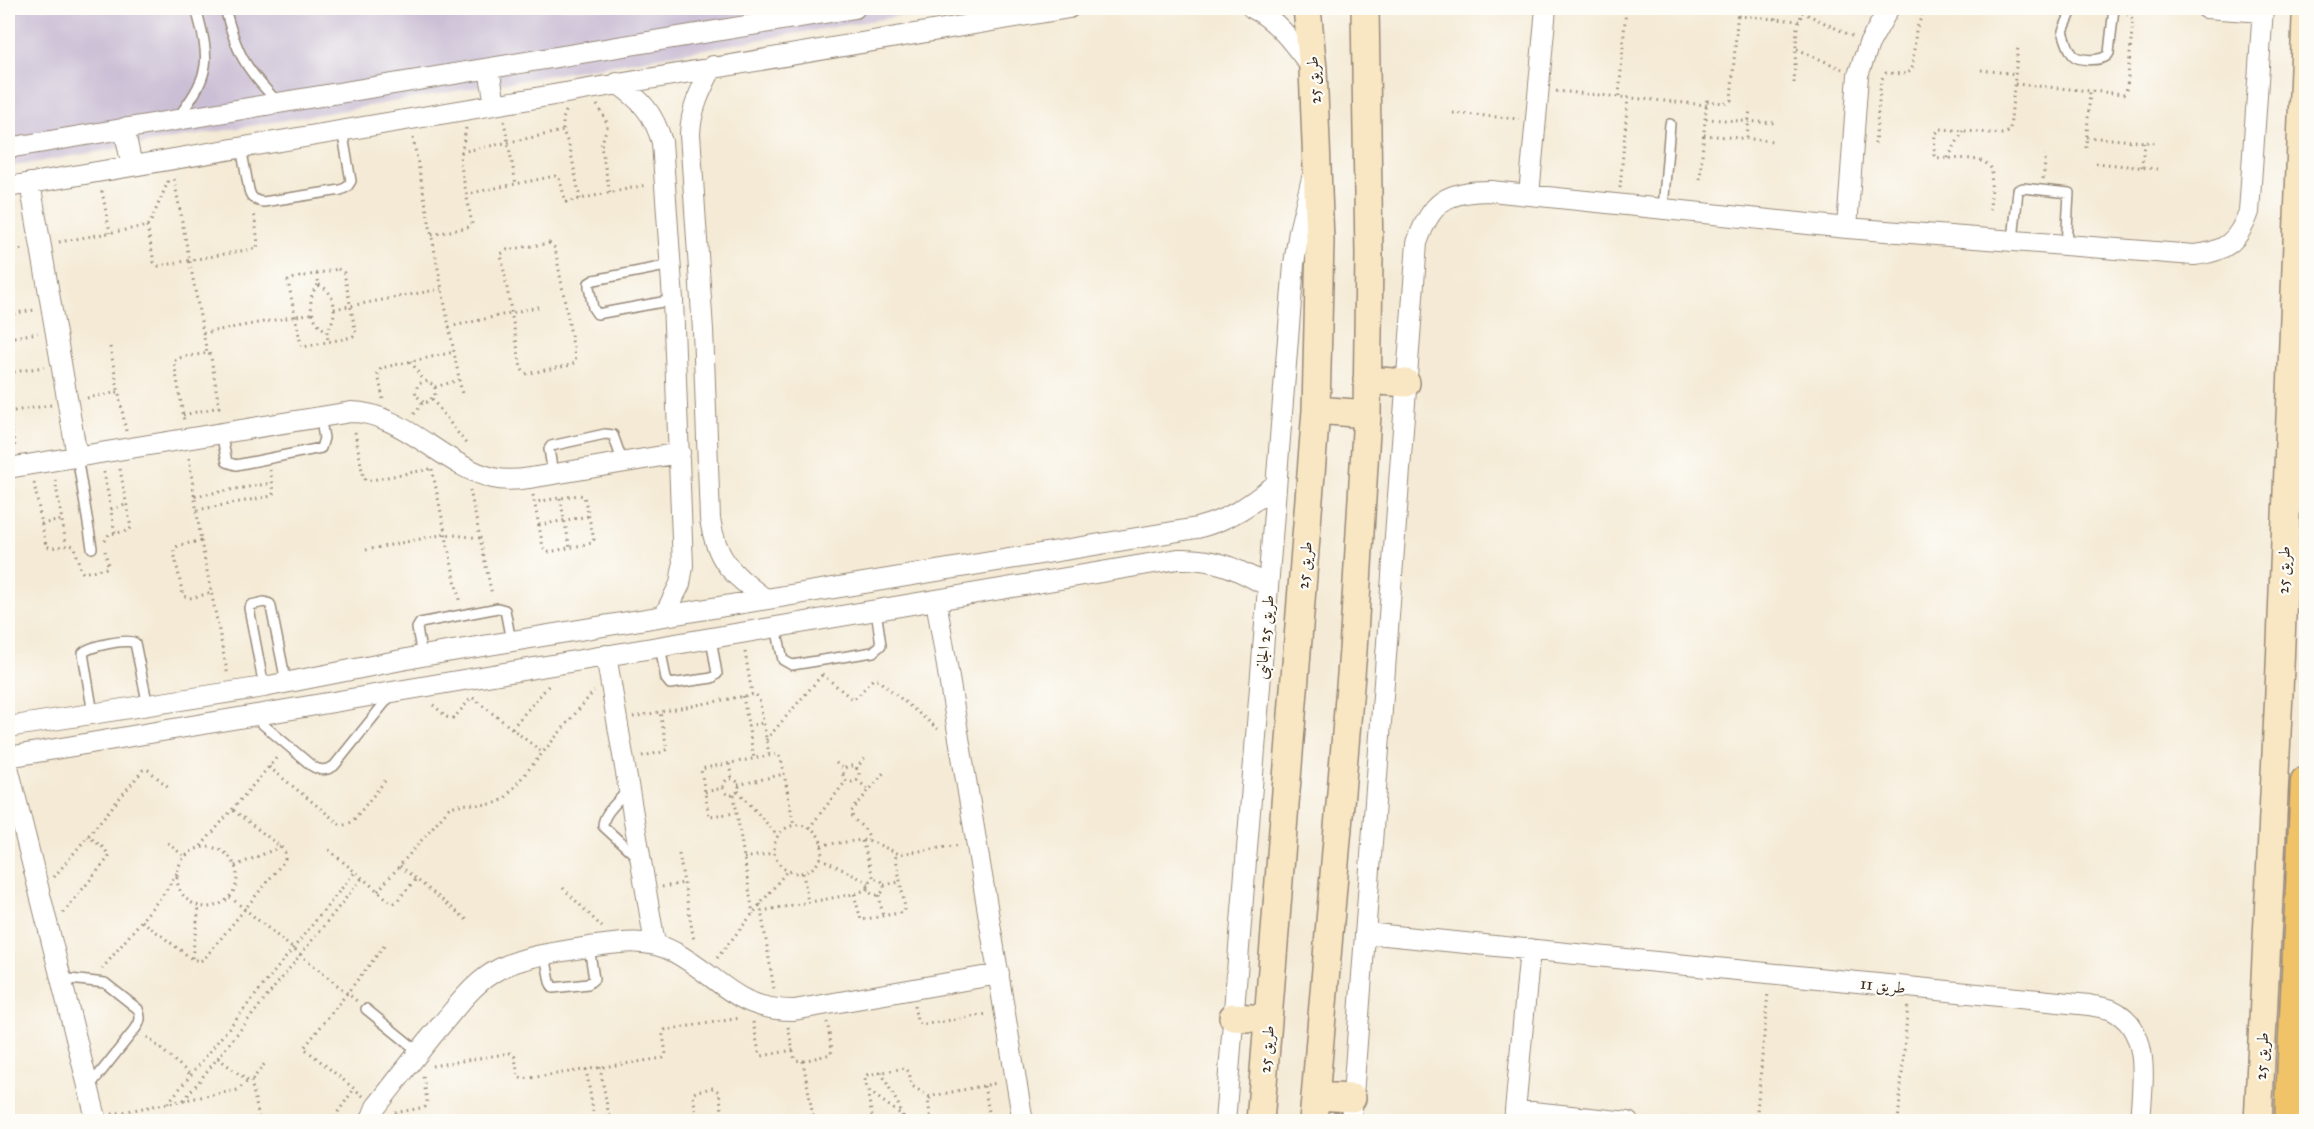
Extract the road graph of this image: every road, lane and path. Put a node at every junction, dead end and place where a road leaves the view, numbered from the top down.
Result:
1 (196, 8) edge
2 (225, 8) edge
3 (855, 8) edge
4 (1069, 8) edge
5 (1252, 8) edge
6 (1307, 8) edge
7 (1365, 8) edge
8 (1546, 8) edge
9 (1626, 8) edge
10 (1738, 8) edge
11 (1779, 8) edge
12 (1889, 8) edge
13 (1925, 8) edge
14 (2073, 8) edge
15 (2114, 8) edge
16 (2206, 8) edge
17 (1803, 10) edge
18 (2263, 10) edge
19 (1738, 16) junction
20 (1776, 19) junction
21 (2307, 19) edge
22 (1798, 21) junction
23 (1869, 44) junction
24 (2018, 46) dead end
25 (1797, 49) junction
26 (713, 66) junction
27 (489, 69) junction
28 (1313, 69) junction
29 (1981, 70) dead end
30 (2016, 74) junction
31 (1858, 75) junction
32 (617, 82) junction
33 (1794, 83) dead end
34 (578, 89) junction
35 (1539, 89) junction
36 (2090, 91) dead end
37 (1619, 96) junction
38 (1628, 97) junction
39 (1707, 101) junction
40 (278, 102) junction
41 (498, 103) junction
42 (471, 108) junction
43 (1750, 108) dead end
44 (1453, 113) dead end
45 (409, 118) junction
46 (177, 119) junction
47 (1705, 119) junction
48 (1536, 120) junction
49 (1749, 121) junction
50 (1776, 123) dead end
51 (1670, 124) dead end
52 (124, 128) junction
53 (342, 130) junction
54 (562, 131) junction
55 (1963, 131) junction
56 (1704, 135) junction
57 (2087, 136) junction
58 (1747, 138) junction
59 (1774, 141) dead end
60 (508, 142) junction
61 (2145, 142) junction
62 (2157, 143) dead end
63 (1875, 144) dead end
64 (241, 147) junction
65 (8, 148) edge
66 (2086, 148) dead end
67 (461, 152) junction
68 (1318, 155) junction
69 (2046, 155) dead end
70 (1948, 159) junction
71 (2096, 163) dead end
72 (132, 166) junction
73 (2142, 167) junction
74 (2157, 169) dead end
75 (98, 171) junction
76 (1700, 180) dead end
77 (664, 181) junction
78 (30, 183) junction
79 (516, 184) junction
80 (8, 187) edge
81 (2042, 190) junction
82 (610, 193) junction
83 (466, 194) junction
84 (1529, 195) junction
85 (580, 199) junction
86 (256, 201) junction
87 (1618, 204) junction
88 (1663, 209) junction
89 (1990, 210) dead end
90 (147, 226) junction
91 (1847, 228) junction
92 (110, 233) junction
93 (432, 235) junction
94 (2013, 241) junction
95 (2066, 245) junction
96 (41, 246) junction
97 (189, 261) junction
98 (670, 265) junction
99 (317, 273) junction
100 (319, 285) junction
101 (442, 289) junction
102 (673, 300) junction
103 (350, 306) junction
104 (51, 307) junction
105 (538, 307) dead end
106 (334, 309) junction
107 (313, 313) junction
108 (511, 313) junction
109 (8, 314) edge
110 (295, 316) junction
111 (449, 327) junction
112 (55, 330) junction
113 (327, 331) junction
114 (203, 333) junction
115 (8, 338) edge
116 (328, 342) junction
117 (110, 347) dead end
118 (454, 352) junction
119 (207, 353) junction
120 (411, 361) junction
121 (61, 364) junction
122 (8, 373) edge
123 (459, 380) junction
124 (1367, 380) junction
125 (423, 381) junction
126 (1406, 383) junction
127 (435, 387) junction
128 (118, 392) junction
129 (462, 394) dead end
130 (432, 399) junction
131 (67, 402) junction
132 (8, 410) edge
133 (1316, 410) junction
134 (351, 412) junction
135 (1367, 414) junction
136 (183, 415) junction
137 (320, 417) junction
138 (388, 421) junction
139 (220, 433) junction
140 (187, 438) junction
141 (427, 444) junction
142 (129, 448) junction
143 (100, 453) junction
144 (680, 453) junction
145 (76, 456) junction
146 (51, 460) junction
147 (268, 460) junction
148 (623, 463) junction
149 (13, 467) edge
150 (465, 467) junction
151 (432, 469) junction
152 (553, 474) junction
153 (492, 478) junction
154 (530, 478) junction
155 (272, 483) junction
156 (1276, 483) junction
157 (195, 496) junction
158 (560, 498) junction
159 (535, 502) junction
160 (127, 505) dead end
161 (111, 509) junction
162 (197, 510) junction
163 (589, 516) junction
164 (62, 520) junction
165 (565, 521) junction
166 (41, 524) dead end
167 (539, 525) junction
168 (116, 533) dead end
169 (445, 534) junction
170 (480, 538) junction
171 (201, 541) junction
172 (66, 545) dead end
173 (92, 548) dead end
174 (570, 548) junction
175 (366, 550) dead end
176 (1268, 586) junction
177 (212, 593) junction
178 (765, 599) junction
179 (936, 600) junction
180 (495, 608) junction
181 (876, 610) junction
182 (462, 615) junction
183 (664, 616) junction
184 (776, 627) junction
185 (741, 633) junction
186 (711, 638) junction
187 (511, 641) junction
188 (660, 646) junction
189 (422, 656) junction
190 (837, 658) junction
191 (568, 662) junction
192 (607, 664) junction
193 (822, 674) junction
194 (286, 682) junction
195 (453, 682) junction
196 (264, 687) junction
197 (403, 690) junction
198 (231, 692) junction
199 (752, 694) junction
200 (743, 696) junction
201 (472, 697) junction
202 (148, 706) junction
203 (660, 712) junction
204 (93, 714) junction
205 (253, 716) junction
206 (617, 720) junction
207 (763, 723) junction
208 (748, 726) junction
209 (8, 727) edge
210 (512, 728) junction
211 (766, 740) junction
212 (287, 746) junction
213 (961, 747) junction
214 (543, 753) junction
215 (769, 754) junction
216 (867, 755) dead end
217 (8, 757) edge
218 (754, 758) junction
219 (623, 759) junction
220 (729, 763) junction
221 (836, 763) dead end
222 (8, 767) edge
223 (269, 767) junction
224 (845, 769) junction
225 (856, 769) junction
226 (886, 770) dead end
227 (784, 774) junction
228 (732, 780) junction
229 (856, 780) junction
230 (385, 781) dead end
231 (846, 781) junction
232 (2307, 781) edge
233 (738, 785) junction
234 (723, 788) junction
235 (171, 789) dead end
236 (628, 789) junction
237 (869, 790) junction
238 (738, 791) junction
239 (705, 792) junction
240 (734, 795) junction
241 (233, 810) junction
242 (737, 813) junction
243 (794, 825) junction
244 (809, 828) junction
245 (88, 836) junction
246 (778, 836) junction
247 (862, 840) junction
248 (869, 841) junction
249 (976, 842) junction
250 (168, 843) dead end
251 (821, 845) junction
252 (281, 847) junction
253 (200, 848) junction
254 (329, 850) dead end
255 (774, 853) junction
256 (895, 853) junction
257 (679, 854) dead end
258 (184, 856) junction
259 (744, 858) junction
260 (820, 858) junction
261 (640, 859) junction
262 (235, 866) junction
263 (400, 866) junction
264 (177, 871) junction
265 (788, 871) junction
266 (355, 872) junction
267 (803, 873) junction
268 (362, 878) junction
269 (416, 879) junction
270 (874, 879) junction
271 (900, 882) junction
272 (869, 883) junction
273 (884, 885) junction
274 (563, 888) dead end
275 (868, 889) junction
276 (378, 891) junction
277 (854, 894) junction
278 (40, 895) junction
279 (879, 895) junction
280 (230, 897) junction
281 (808, 902) junction
282 (760, 904) junction
283 (199, 906) junction
284 (245, 909) junction
285 (761, 911) junction
286 (753, 914) junction
287 (883, 917) junction
288 (466, 920) dead end
289 (142, 921) junction
290 (49, 930) junction
291 (1365, 933) junction
292 (618, 943) junction
293 (655, 944) junction
294 (386, 945) dead end
295 (589, 947) junction
296 (293, 949) junction
297 (1530, 950) junction
298 (301, 955) junction
299 (545, 955) junction
300 (192, 959) junction
301 (702, 971) junction
302 (999, 974) junction
303 (1770, 974) junction
304 (61, 978) junction
305 (93, 980) junction
306 (1909, 987) junction
307 (911, 989) junction
308 (347, 993) junction
309 (823, 1005) junction
310 (366, 1009) joint
311 (781, 1010) junction
312 (1005, 1011) junction
313 (1233, 1017) junction
314 (1268, 1019) junction
315 (136, 1028) junction
316 (793, 1050) junction
317 (419, 1052) junction
318 (218, 1058) junction
319 (802, 1061) junction
320 (266, 1062) dead end
321 (600, 1067) junction
322 (586, 1069) junction
323 (881, 1072) junction
324 (192, 1075) junction
325 (1017, 1080) junction
326 (249, 1081) junction
327 (984, 1086) junction
328 (88, 1088) junction
329 (354, 1089) junction
330 (867, 1090) junction
331 (930, 1097) junction
332 (184, 1100) junction
333 (168, 1103) junction
334 (1314, 1109) edge
335 (1352, 1110) edge
336 (397, 1113) junction
337 (373, 1115) edge
338 (902, 1115) junction
339 (696, 1116) junction
340 (1514, 1116) edge
341 (96, 1119) edge
342 (260, 1122) edge
343 (331, 1122) edge
344 (398, 1122) edge
345 (483, 1122) edge
346 (504, 1122) edge
347 (596, 1122) edge
348 (610, 1122) edge
349 (664, 1122) edge
350 (697, 1122) edge
351 (724, 1122) edge
352 (814, 1122) edge
353 (873, 1122) edge
354 (904, 1122) edge
355 (911, 1122) edge
356 (931, 1122) edge
357 (991, 1122) edge
358 (1023, 1122) edge
359 (1225, 1122) edge
360 (1260, 1122) edge
361 (1628, 1122) edge
362 (1756, 1122) edge
363 (1898, 1122) edge
364 (2140, 1122) edge
365 (2258, 1122) edge
366 (2290, 1122) edge

1 - 46 lane
2 - 40 lane
3 - 27 street
4 - 26 street
5 - 28 street
6 - 28 street, طريق 25
7 - 124 street
8 - 35 street
9 - 37 path
10 - 19 path
11 - 20 path
12 - 23 street
13 - 63 path
14 - 15 lane
16 - 18 street
17 - 22 path
17 - 23 path
18 - 95 street
19 - 20 path
19 - 39 path
20 - 22 path
21 - 365 street, طريق 25
22 - 25 path
23 - 31 street
24 - 30 path
25 - 31 path
25 - 33 path
26 - 32 street
26 - 178 street
27 - 40 street
27 - 41 street
28 - 68 street, طريق 25
29 - 30 path
30 - 55 path
31 - 91 street
32 - 34 street
32 - 77 street
34 - 41 street
34 - 54 path
34 - 82 path
35 - 37 path
35 - 48 street
36 - 57 path
37 - 38 path
38 - 39 path
38 - 87 path
39 - 47 path
40 - 46 street
41 - 42 street
41 - 60 path
42 - 45 street
42 - 67 path
43 - 49 path
44 - 48 path
45 - 53 street
45 - 93 path
46 - 52 street
47 - 49 path
47 - 56 path
48 - 84 street
49 - 50 path
49 - 58 path
51 - 88 lane
52 - 65 street
52 - 72 street
53 - 64 street
53 - 86 lane
54 - 60 path
54 - 85 path
55 - 70 path
55 - 70 path
56 - 58 path
56 - 76 path
57 - 61 path
57 - 66 path
58 - 59 path
60 - 67 path
60 - 79 path
61 - 62 path
61 - 73 path
64 - 72 street
64 - 86 lane
67 - 83 path
68 - 133 street, طريق 25
68 - 156 street, طريق 25 الجانبى
69 - 81 path
70 - 89 path
71 - 73 path
72 - 75 street
73 - 74 path
75 - 78 street
75 - 92 path
77 - 82 path
77 - 98 street
78 - 80 street
78 - 96 street
79 - 83 path
79 - 85 path
81 - 94 lane
81 - 95 lane
82 - 85 path
83 - 93 path
84 - 87 street
84 - 126 street
86 - 97 path
87 - 88 street
88 - 91 street
90 - 92 path
90 - 97 path
90 - 97 path
91 - 94 street
92 - 96 path
93 - 101 path
94 - 95 street
96 - 104 street
97 - 114 path
98 - 102 street
98 - 102 lane
99 - 100 path
99 - 103 path
99 - 110 path
100 - 106 path
100 - 107 path
101 - 103 path
101 - 111 path
102 - 144 street
103 - 106 path
103 - 116 path
104 - 109 path
104 - 112 street
105 - 108 path
106 - 113 path
107 - 110 path
107 - 113 path
108 - 108 path
108 - 111 path
110 - 114 path
110 - 116 path
111 - 118 path
112 - 115 path
112 - 121 street
113 - 116 path
114 - 119 path
117 - 128 path
118 - 120 path
118 - 123 path
119 - 136 path
119 - 136 path
120 - 125 path
120 - 138 path
121 - 122 path
121 - 131 street
123 - 127 path
123 - 129 path
124 - 126 street
124 - 135 street
125 - 127 path
125 - 130 path
126 - 291 street
127 - 130 path
128 - 131 path
128 - 142 path
130 - 153 path
131 - 132 path
131 - 145 street
132 - 149 path
133 - 135 street
133 - 314 street, طريق 25
134 - 137 street
134 - 138 street
134 - 151 path
135 - 334 street
136 - 140 path
137 - 139 street
137 - 147 lane
138 - 141 street
139 - 140 street
139 - 147 lane
140 - 142 street
140 - 157 path
141 - 150 street
141 - 151 path
142 - 143 street
143 - 145 street
143 - 161 path
144 - 148 street
144 - 183 street
145 - 146 street
145 - 173 lane
146 - 149 street
146 - 164 path
147 - 155 path
148 - 152 street
148 - 152 lane
150 - 153 street
150 - 170 path
151 - 169 path
152 - 154 street
153 - 154 street
154 - 159 path
155 - 157 path
155 - 162 path
156 - 176 street, طريق 25 الجانبى
156 - 178 street
157 - 162 path
158 - 159 path
158 - 163 path
158 - 165 path
159 - 167 path
160 - 161 path
161 - 168 path
162 - 171 path
163 - 165 path
163 - 174 path
164 - 166 path
164 - 172 path
165 - 167 path
165 - 174 path
167 - 174 path
169 - 170 path
169 - 175 path
169 - 182 path
170 - 180 path
171 - 177 path
171 - 177 path
176 - 179 street
176 - 313 street, طريق 25 الجانبى
177 - 198 path
178 - 183 street
179 - 181 street
179 - 213 street
180 - 182 lane
180 - 187 lane
181 - 184 street
181 - 190 lane
182 - 189 lane
183 - 187 street
184 - 185 street
184 - 190 lane
185 - 186 street
185 - 199 path
186 - 188 street
186 - 188 lane
187 - 189 street
188 - 192 street
189 - 194 street
190 - 193 path
191 - 192 street
191 - 195 street
191 - 210 path
192 - 206 street
192 - 214 path
193 - 211 path
193 - 213 path
194 - 196 street
194 - 196 lane
195 - 197 street
195 - 201 path
196 - 198 street
197 - 201 path
197 - 205 street
197 - 212 lane
198 - 202 street
199 - 200 path
199 - 207 path
200 - 203 path
200 - 208 path
201 - 210 path
202 - 204 street
202 - 204 lane
203 - 206 path
203 - 219 path
204 - 209 street
205 - 212 lane
205 - 217 street
206 - 219 street
207 - 208 path
207 - 211 path
208 - 218 path
210 - 214 path
211 - 215 path
212 - 223 path
213 - 249 street
214 - 263 path
215 - 218 path
215 - 227 path
216 - 225 path
218 - 220 path
219 - 236 street
220 - 228 path
220 - 239 path
221 - 224 path
222 - 278 street
223 - 230 path
223 - 241 path
224 - 225 path
224 - 231 path
225 - 229 path
226 - 237 path
227 - 233 path
227 - 243 path
228 - 233 path
228 - 234 path
229 - 231 path
229 - 237 path
231 - 244 path
232 - 366 main road
233 - 238 path
234 - 239 path
234 - 240 path
235 - 245 path
236 - 261 street
236 - 261 lane
237 - 248 path
238 - 240 path
238 - 246 path
239 - 242 path
240 - 242 path
241 - 252 path
241 - 253 path
242 - 259 path
243 - 244 path
243 - 246 path
244 - 251 path
245 - 278 path
245 - 290 path
246 - 255 path
247 - 248 path
247 - 251 path
247 - 270 path
248 - 256 path
249 - 256 path
249 - 302 street
250 - 258 path
251 - 260 path
252 - 262 path
252 - 284 path
253 - 258 path
253 - 262 path
254 - 266 path
255 - 259 path
255 - 265 path
256 - 271 path
257 - 301 path
258 - 264 path
259 - 286 path
260 - 267 path
260 - 272 path
261 - 293 street
262 - 280 path
263 - 269 path
263 - 276 path
264 - 283 path
264 - 289 path
265 - 267 path
265 - 282 path
266 - 268 path
266 - 296 path
267 - 281 path
268 - 276 path
268 - 298 path
269 - 276 path
269 - 288 path
270 - 272 path
270 - 273 path
271 - 273 path
271 - 287 path
272 - 275 path
273 - 279 path
274 - 292 path
275 - 277 path
275 - 279 path
277 - 281 path
277 - 287 path
278 - 290 street
279 - 287 path
280 - 283 path
280 - 284 path
281 - 285 path
282 - 285 path
282 - 286 path
283 - 300 path
284 - 296 path
284 - 300 path
285 - 311 path
286 - 301 path
289 - 300 path
289 - 305 path
290 - 304 street
291 - 297 street, طريق 11
291 - 335 street
292 - 293 street
292 - 295 street
293 - 301 street
294 - 308 path
295 - 299 street
295 - 299 lane
296 - 298 path
296 - 324 path
297 - 303 street, طريق 11
297 - 340 street
298 - 308 path
298 - 318 path
299 - 317 street
301 - 311 street
302 - 307 street
302 - 312 street
303 - 306 street, طريق 11
303 - 362 path
304 - 305 lane
304 - 328 street
305 - 315 lane
306 - 363 path
306 - 364 street, طريق 11
307 - 309 street
307 - 312 path
308 - 310 path
308 - 329 path
309 - 311 street
309 - 319 path
310 - 317 lane
311 - 316 path
312 - 325 street
313 - 314 street
313 - 359 street, طريق 25 الجانبى
314 - 360 street, طريق 25
315 - 324 path
315 - 328 lane
316 - 319 path
316 - 321 path
317 - 337 street
318 - 326 path
318 - 332 path
319 - 352 path
320 - 326 path
321 - 322 path
321 - 348 path
322 - 336 path
322 - 347 path
323 - 330 path
323 - 331 path
323 - 338 path
324 - 333 path
325 - 327 path
325 - 358 street
326 - 332 path
326 - 342 path
327 - 331 path
327 - 357 path
328 - 341 street
329 - 337 path
329 - 343 path
330 - 338 path
330 - 353 path
331 - 356 path
332 - 333 path
333 - 341 path
334 - 335 street
336 - 337 path
336 - 344 path
338 - 354 path
338 - 355 path
339 - 349 path
339 - 350 path
339 - 351 path
340 - 361 street
345 - 346 path

